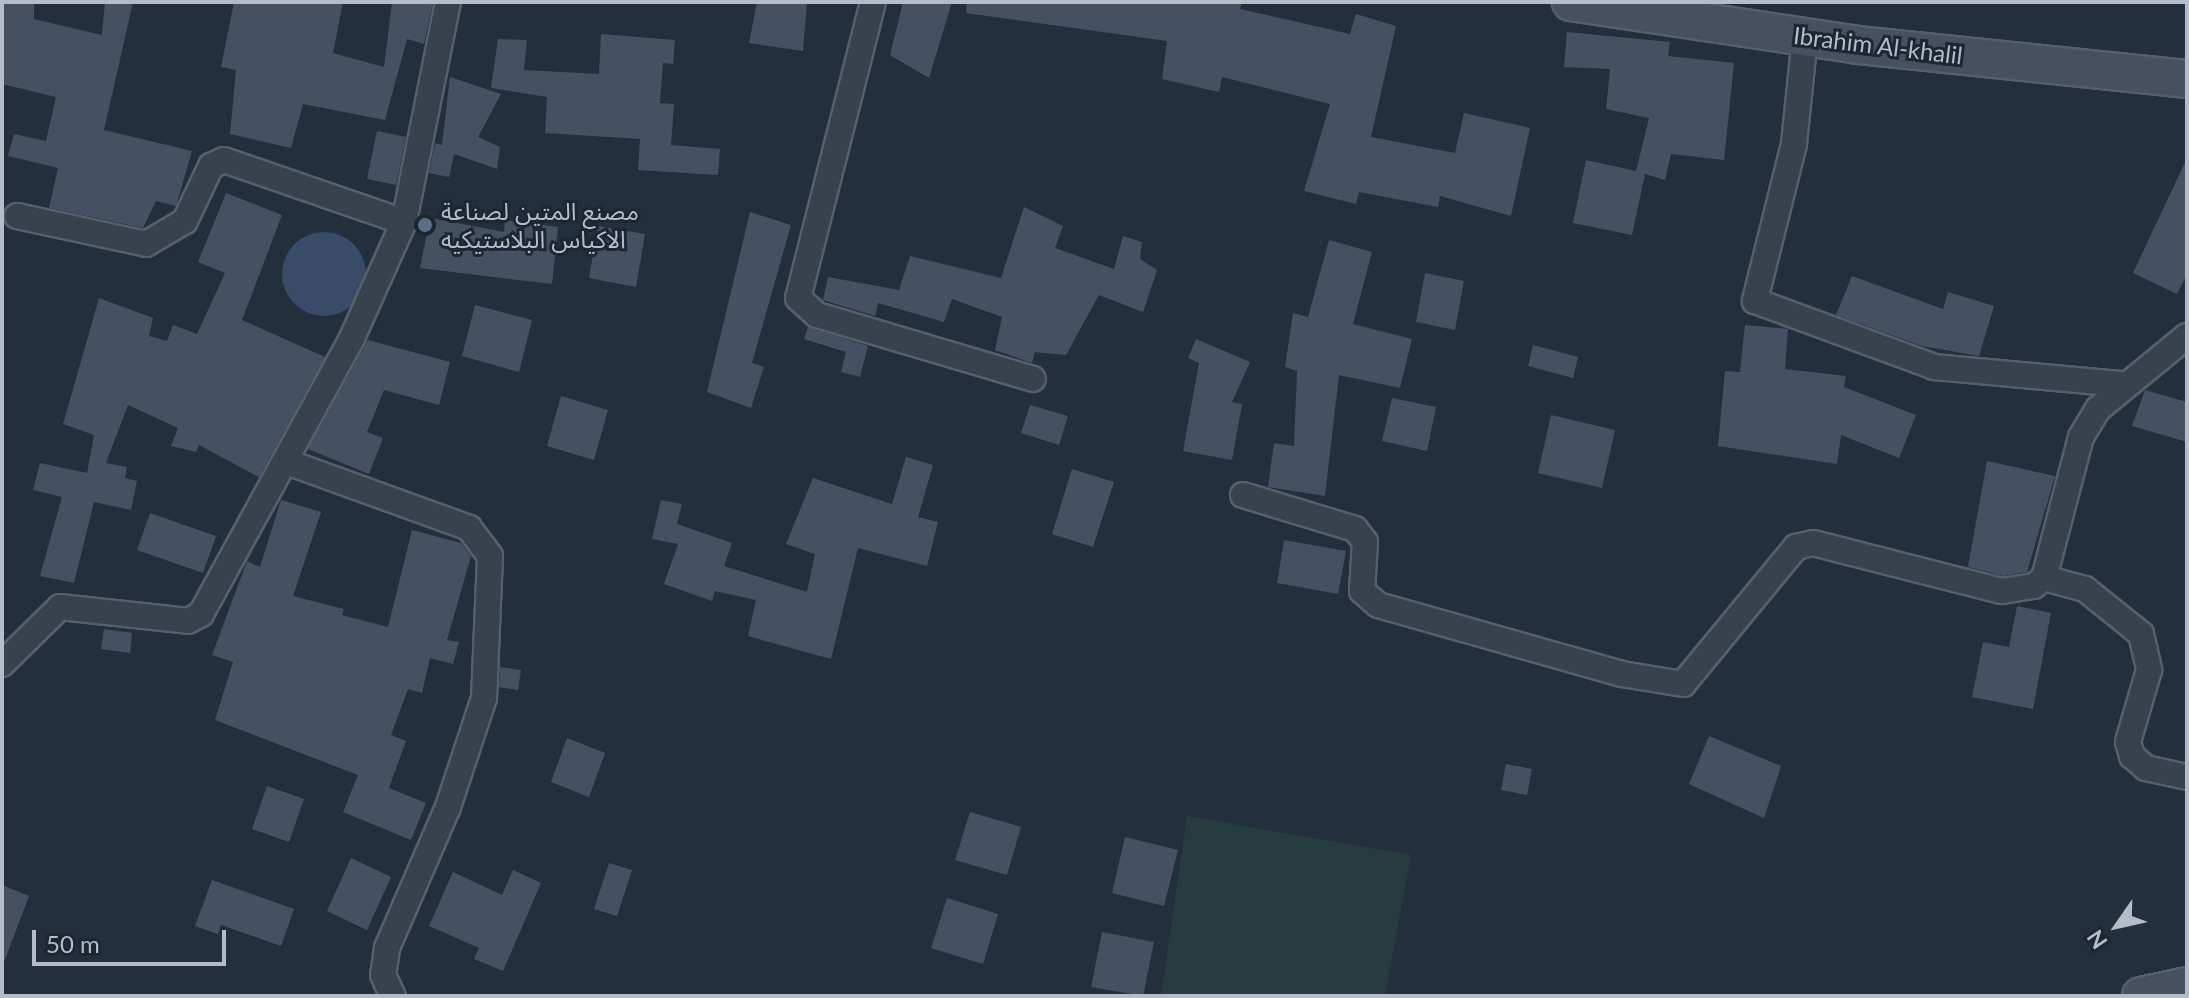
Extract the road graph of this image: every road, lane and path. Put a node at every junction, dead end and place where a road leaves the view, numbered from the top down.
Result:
1 (448, 2) edge
2 (873, 2) edge
3 (1571, 2) edge
4 (1805, 37) junction
5 (2187, 79) edge
6 (17, 216) dead end
7 (404, 222) junction
8 (2187, 336) edge
9 (1033, 379) dead end
10 (2122, 384) junction
11 (287, 462) junction
12 (1243, 495) dead end
13 (2044, 578) junction
14 (2, 664) edge
15 (2187, 777) edge
16 (2187, 986) edge
17 (393, 996) edge
18 (2141, 996) edge

1 - 7 street
2 - 9 street
3 - 4 street, Ibrahim Al-khalil
4 - 5 street, Ibrahim Al-khalil
4 - 10 street
6 - 7 street
7 - 11 street
8 - 10 street
10 - 13 street
11 - 14 street
11 - 17 street
12 - 13 street
13 - 15 street
16 - 18 street

